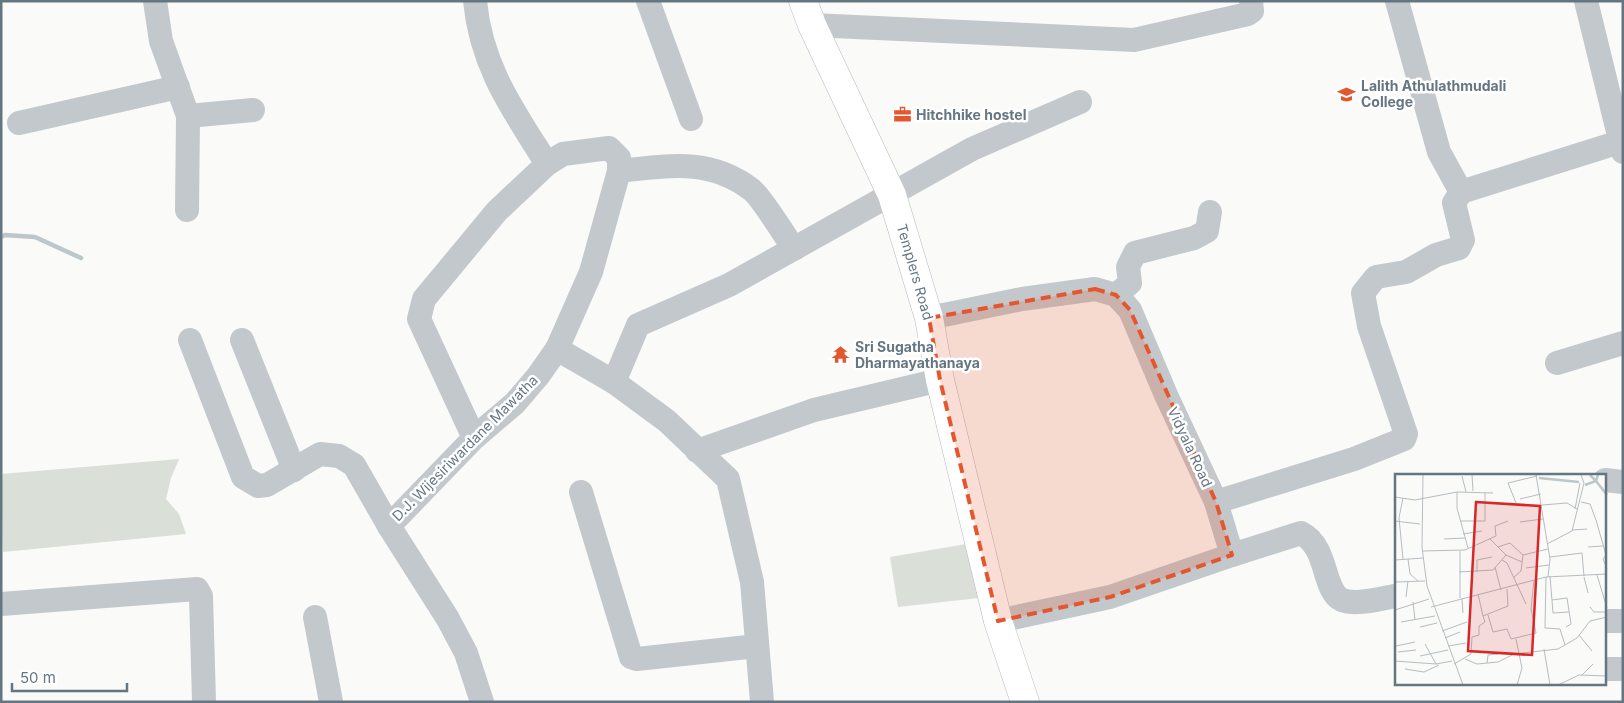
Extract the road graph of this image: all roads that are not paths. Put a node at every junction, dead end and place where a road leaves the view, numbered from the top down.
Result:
1 (155, 1) edge
2 (475, 1) edge
3 (648, 1) edge
4 (1250, 1) edge
5 (1397, 1) edge
6 (1586, 1) edge
7 (808, 13) edge
8 (178, 87) junction
9 (1080, 102) dead end
10 (253, 110) dead end
11 (188, 116) junction
12 (691, 119) dead end
13 (19, 123) dead end
14 (1622, 145) edge
15 (547, 164) junction
16 (619, 171) junction
17 (1461, 192) junction
18 (892, 195) junction
19 (187, 210) dead end
20 (1210, 212) dead end
21 (794, 249) junction
22 (1116, 295) junction
23 (929, 318) junction
24 (190, 340) dead end
25 (242, 340) dead end
26 (1623, 343) edge
27 (556, 349) junction
28 (1557, 363) dead end
29 (940, 380) junction
30 (614, 382) junction
31 (474, 438) junction
32 (697, 451) junction
33 (294, 470) junction
34 (1606, 480) edge
35 (1623, 482) edge
36 (581, 492) dead end
37 (1216, 502) junction
38 (388, 526) junction
39 (1232, 555) junction
40 (1395, 596) edge
41 (1, 604) edge
42 (315, 617) dead end
43 (998, 621) junction
44 (757, 646) junction
45 (1606, 669) edge
46 (1623, 669) edge
47 (204, 702) edge
48 (331, 702) edge
49 (482, 702) edge
50 (762, 702) edge
51 (1025, 702) edge

1 - 8 street
2 - 15 street
3 - 12 street
4 - 7 street
5 - 17 street
6 - 14 street
7 - 18 main road, Templers Road
8 - 11 street
8 - 13 street
9 - 18 street
10 - 11 street
11 - 19 street
14 - 17 street
15 - 16 street
15 - 31 street
16 - 21 street
16 - 27 street, D.J. Wijesiriwardane Mawatha
17 - 37 street
18 - 21 street
18 - 23 main road, Templers Road
20 - 22 street
21 - 30 street
22 - 23 street
22 - 37 street, Vidyala Road
23 - 29 main road, Templers Road
24 - 33 street
25 - 33 street
26 - 28 street
27 - 30 street
27 - 31 street, D.J. Wijesiriwardane Mawatha
29 - 32 street
29 - 43 main road, Templers Road
30 - 32 street
31 - 38 street, D.J. Wijesiriwardane Mawatha
32 - 44 street
33 - 38 street
34 - 35 street
36 - 44 street
37 - 39 street, Vidyala Road
38 - 49 street, D.J. Wijesiriwardane Mawatha
39 - 40 street
39 - 43 street
41 - 47 street
42 - 48 street
43 - 51 main road, Templers Road
44 - 50 street
45 - 46 street

